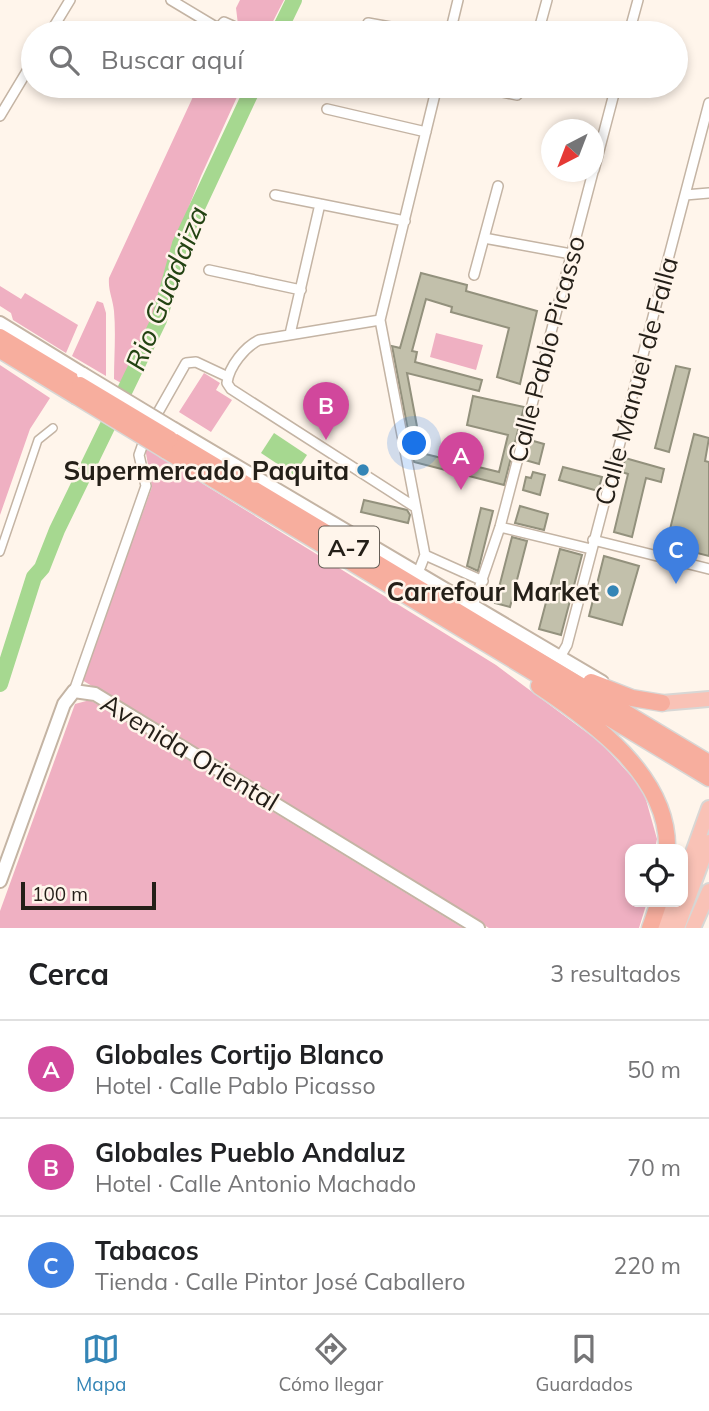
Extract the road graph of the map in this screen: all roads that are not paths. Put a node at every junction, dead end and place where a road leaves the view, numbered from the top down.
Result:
1 (70, 0) edge
2 (171, 0) edge
3 (458, 0) edge
4 (547, 0) edge
5 (638, 0) edge
6 (57, 21) edge
7 (202, 21) edge
8 (453, 21) edge
9 (541, 21) edge
10 (632, 21) edge
11 (21, 81) edge
12 (434, 98) edge
13 (612, 98) edge
14 (709, 103) edge
15 (327, 109) dead end
16 (0, 116) edge
17 (604, 128) edge
18 (426, 132) junction
19 (590, 182) edge
20 (498, 186) dead end
21 (709, 193) edge
22 (275, 195) dead end
23 (685, 195) junction
24 (320, 204) junction
25 (405, 220) junction
26 (484, 239) junction
27 (571, 254) junction
28 (209, 270) dead end
29 (474, 275) dead end
30 (301, 290) junction
31 (380, 320) junction
32 (0, 323) edge
33 (290, 334) junction
34 (0, 337) edge
35 (0, 351) edge
36 (228, 377) junction
37 (80, 385) junction
38 (53, 428) dead end
39 (170, 439) junction
40 (415, 507) junction
41 (500, 527) junction
42 (592, 544) junction
43 (0, 552) edge
44 (425, 555) junction
45 (709, 569) edge
46 (418, 573) junction
47 (483, 581) junction
48 (473, 606) junction
49 (479, 639) junction
50 (528, 655) junction
51 (560, 657) junction
52 (74, 691) junction
53 (709, 699) edge
54 (662, 703) junction
55 (705, 768) edge
56 (709, 808) edge
57 (709, 842) edge
58 (666, 844) edge
59 (688, 866) edge
60 (0, 881) edge
61 (709, 891) edge
62 (657, 907) edge
63 (673, 907) edge
64 (478, 928) edge
65 (650, 928) edge
66 (666, 928) edge
67 (677, 928) edge
68 (693, 928) edge

1 - 6 street
2 - 7 street
3 - 8 street
4 - 9 street
5 - 10 street
11 - 16 street
12 - 18 street
13 - 17 street, Calle Pablo Picasso
14 - 23 street, Calle Manuel de Falla
15 - 18 street
18 - 25 street
19 - 27 street, Calle Pablo Picasso
20 - 26 street
21 - 23 street
22 - 24 street
23 - 42 street, Calle Manuel de Falla
24 - 25 street
24 - 30 street
25 - 31 street
26 - 27 street
26 - 29 street
27 - 41 street, Calle Pablo Picasso
28 - 30 street
30 - 33 street
31 - 33 street
31 - 40 street
32 - 37 street
33 - 36 street
34 - 37 highway, A-7
35 - 37 highway, A-7
36 - 40 street
36 - 52 street
37 - 39 highway, A-7, bridge
37 - 39 street, bridge
38 - 43 street
39 - 46 street
39 - 49 highway, A-7
39 - 50 highway, A-7
40 - 44 street
41 - 42 street
41 - 47 street, Calle Pablo Picasso
42 - 45 street
42 - 51 street, Calle Manuel de Falla
44 - 46 street
44 - 47 street
46 - 48 street
47 - 48 street, Calle Pablo Picasso
48 - 51 street
49 - 55 highway, A-7
49 - 58 highway
50 - 54 highway
50 - 55 highway, A-7
51 - 54 street
52 - 60 street, Avenida Oriental
52 - 64 street, Avenida Oriental
53 - 54 main road
56 - 59 main road
57 - 67 main road
61 - 68 main road
62 - 65 highway
63 - 66 main road

